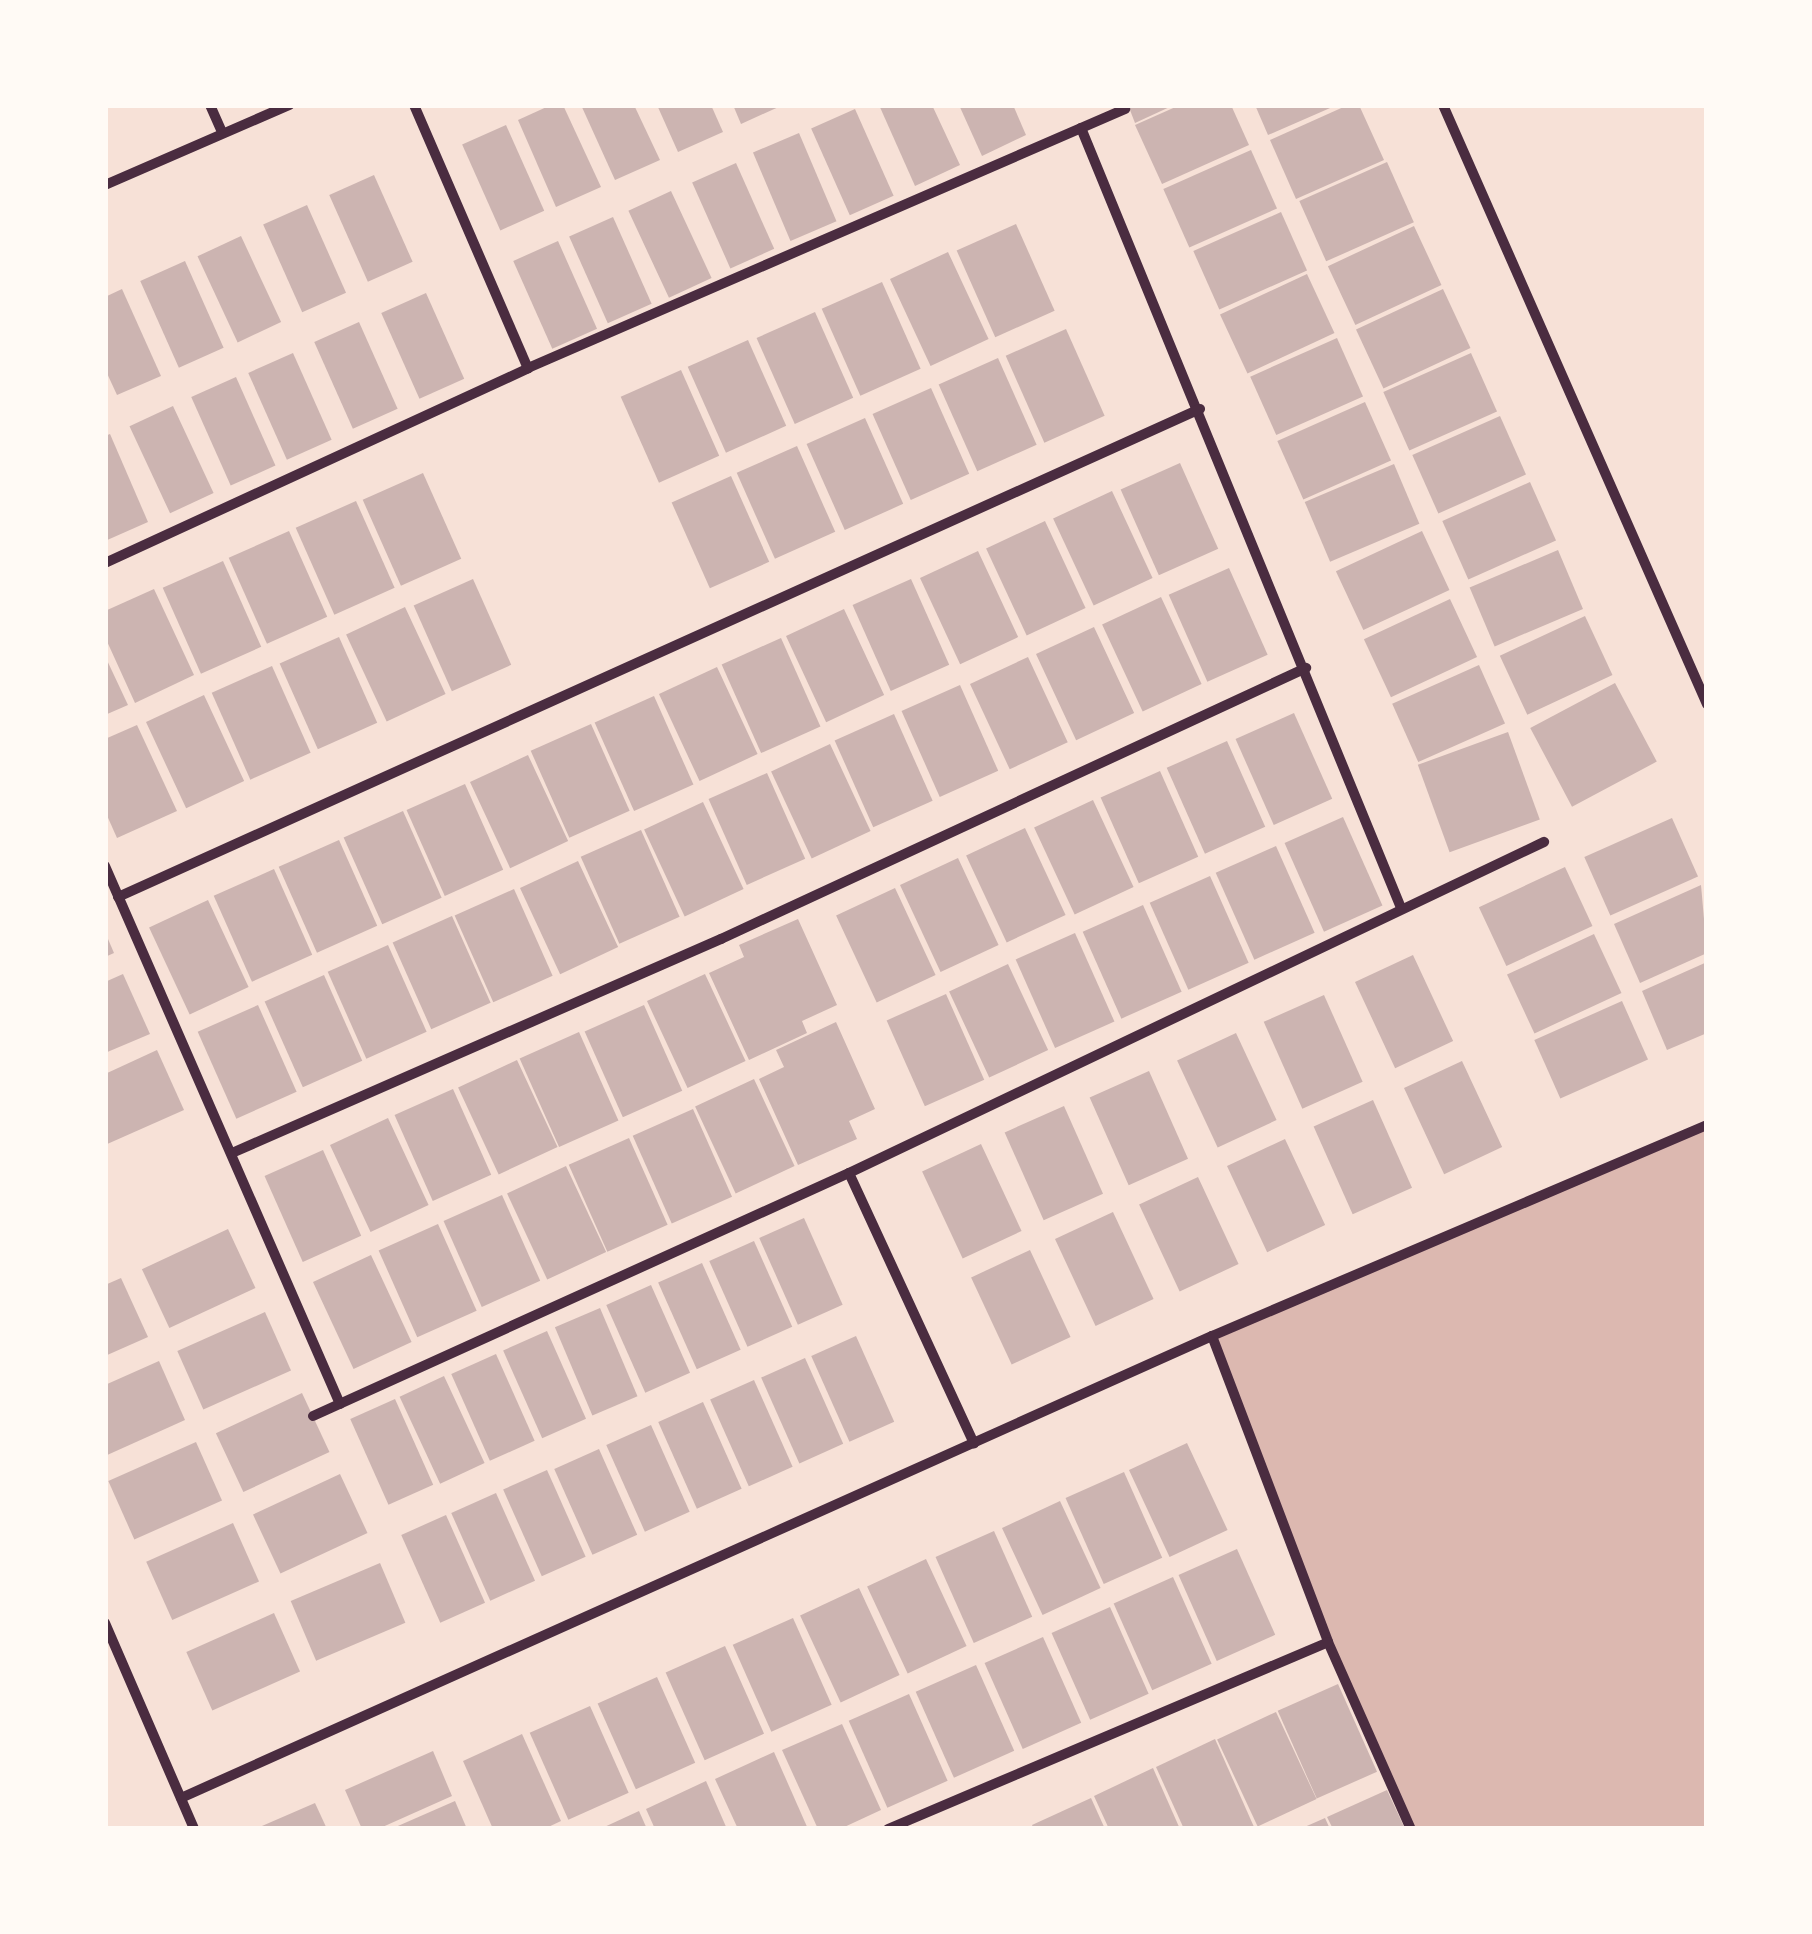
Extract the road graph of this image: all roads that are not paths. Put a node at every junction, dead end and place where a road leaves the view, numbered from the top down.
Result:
1 (210, 105) edge
2 (289, 105) edge
3 (414, 105) edge
4 (1444, 105) edge
5 (1126, 109) dead end
6 (1080, 128) junction
7 (221, 130) junction
8 (105, 185) edge
9 (528, 368) junction
10 (1200, 408) junction
11 (105, 563) edge
12 (1306, 668) junction
13 (1707, 704) edge
14 (1544, 842) dead end
15 (105, 866) edge
16 (118, 897) junction
17 (1401, 908) junction
18 (1707, 1125) edge
19 (232, 1153) junction
20 (849, 1173) junction
21 (1212, 1336) junction
22 (340, 1404) junction
23 (313, 1416) dead end
24 (974, 1444) junction
25 (105, 1623) edge
26 (1328, 1642) junction
27 (180, 1798) junction
28 (194, 1829) edge
29 (888, 1829) edge
30 (1411, 1829) edge

1 - 7 street
2 - 7 street
3 - 9 street
4 - 13 street
5 - 6 street
6 - 9 street
6 - 10 street
7 - 8 street
9 - 11 street
10 - 12 street
10 - 16 street
12 - 17 street
12 - 19 street
14 - 17 street
15 - 16 street
16 - 19 street
17 - 20 street
18 - 21 street
19 - 22 street
20 - 22 street
20 - 24 street
21 - 24 street
21 - 26 street
22 - 23 street
24 - 27 street
25 - 27 street
26 - 29 street
26 - 30 street
27 - 28 street

